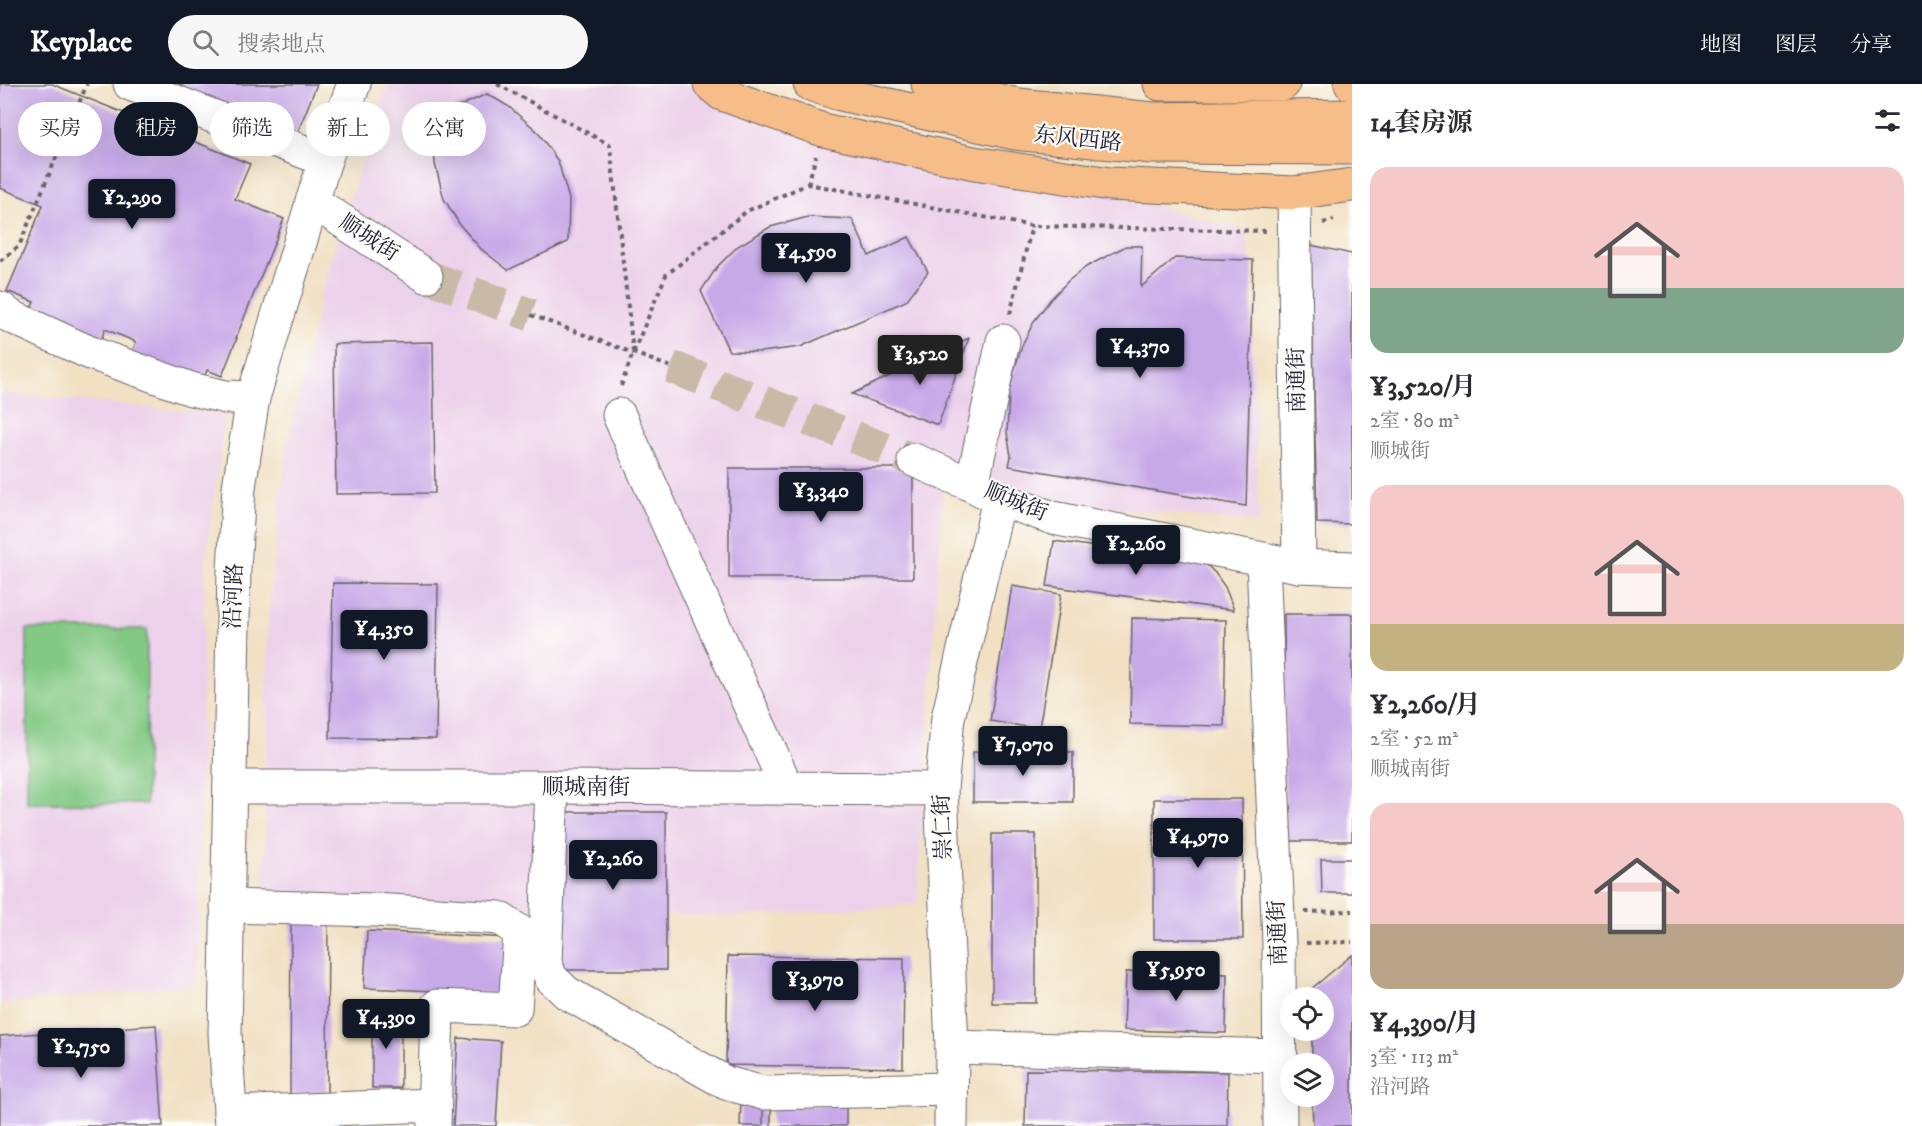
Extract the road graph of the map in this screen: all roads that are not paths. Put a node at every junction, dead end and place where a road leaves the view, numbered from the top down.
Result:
1 (130, 84) edge
2 (354, 84) edge
3 (710, 84) edge
4 (810, 84) edge
5 (928, 84) edge
6 (1160, 84) edge
7 (1283, 84) edge
8 (1352, 116) edge
9 (1351, 148) edge
10 (325, 160) junction
11 (1352, 185) edge
12 (1294, 193) junction
13 (312, 201) junction
14 (426, 276) tunnel mouth
15 (0, 308) edge
16 (1003, 341) road end
17 (253, 398) junction
18 (619, 415) dead end
19 (914, 460) tunnel mouth
20 (986, 492) junction
21 (1263, 560) junction
22 (1299, 566) junction
23 (1352, 568) edge
24 (230, 787) junction
25 (552, 787) junction
26 (787, 788) junction
27 (941, 789) junction
28 (227, 906) junction
29 (952, 1047) junction
30 (1281, 1053) edge
31 (1280, 1056) edge
32 (951, 1089) junction
33 (1280, 1107) edge
34 (434, 1116) edge
35 (230, 1119) edge
36 (951, 1126) edge
37 (1280, 1126) edge

1 - 10 street
2 - 10 street, 沿河路
3 - 12 main road
4 - 9 main road, 东风西路
5 - 8 main road, 东风西路
6 - 7 main road
10 - 13 street, 沿河路
11 - 12 main road
12 - 22 street, 南通街
13 - 14 street, 顺城街
13 - 17 street, 沿河路
15 - 17 street
16 - 20 street, 崇仁街
17 - 24 street, 沿河路
18 - 26 street
19 - 20 street, 顺城街
20 - 21 street, 顺城街
20 - 27 street, 崇仁街
21 - 22 street, 顺城街
21 - 30 street, 南通街
22 - 23 street, 顺城街
24 - 25 street, 顺城南街
24 - 28 street, 沿河路
25 - 26 street, 顺城南街
25 - 32 street
26 - 27 street, 顺城南街
27 - 29 street, 崇仁街
28 - 34 street
28 - 35 street, 沿河路
29 - 31 street
29 - 32 street, 崇仁街
32 - 36 street, 崇仁街
33 - 37 street, 南通街
34 - 35 street

